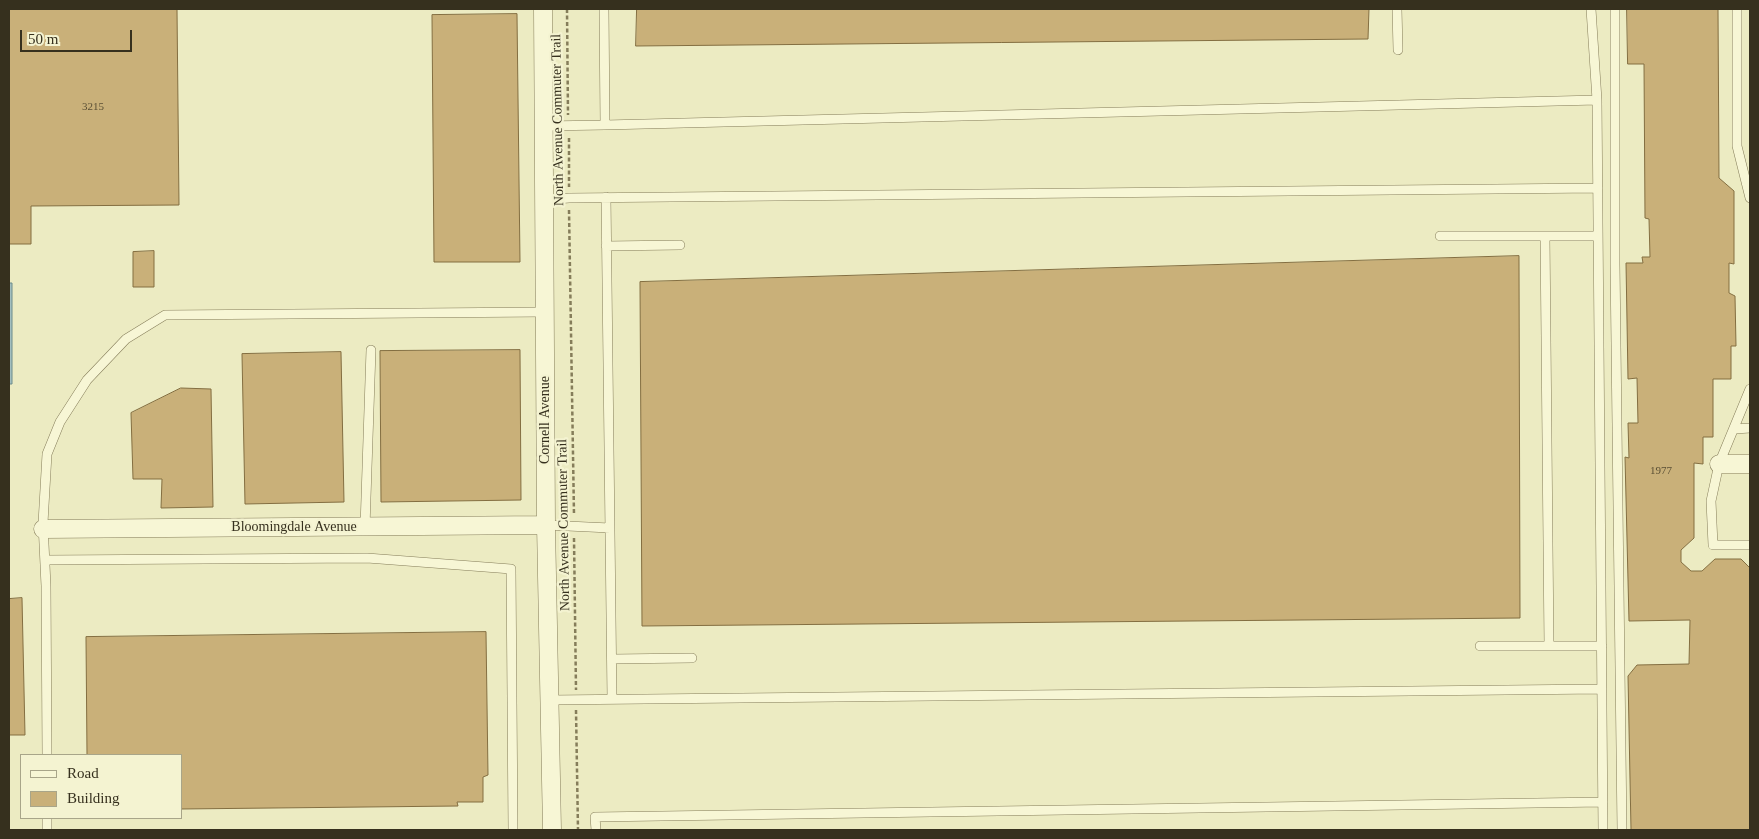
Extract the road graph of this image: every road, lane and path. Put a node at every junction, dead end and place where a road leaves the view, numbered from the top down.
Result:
1 (543, 9) edge
2 (567, 9) edge
3 (604, 9) edge
4 (1397, 9) edge
5 (1591, 9) edge
6 (1615, 9) edge
7 (1737, 9) edge
8 (1398, 50) dead end
9 (1597, 100) junction
10 (544, 126) junction
11 (568, 126) junction
12 (605, 126) junction
13 (1748, 177) edge
14 (1598, 188) junction
15 (569, 198) junction
16 (606, 198) junction
17 (1750, 198) edge
18 (544, 200) junction
19 (1440, 236) dead end
20 (1545, 236) junction
21 (1598, 236) junction
22 (680, 245) dead end
23 (606, 246) junction
24 (544, 312) junction
25 (371, 350) dead end
26 (1750, 390) edge
27 (1750, 428) edge
28 (1735, 429) junction
29 (1719, 464) junction
30 (1750, 464) edge
31 (546, 525) junction
32 (365, 527) junction
33 (574, 527) junction
34 (610, 528) junction
35 (43, 529) junction
36 (1750, 545) edge
37 (45, 560) junction
38 (1480, 646) dead end
39 (1549, 646) junction
40 (1602, 646) junction
41 (692, 658) dead end
42 (612, 659) junction
43 (1602, 689) junction
44 (612, 699) junction
45 (550, 700) junction
46 (576, 700) junction
47 (47, 754) edge
48 (1603, 802) junction
49 (513, 830) edge
50 (552, 830) edge
51 (578, 830) edge
52 (596, 830) edge
53 (1603, 830) edge
54 (1622, 830) edge

1 - 10 street, Cornell Avenue
2 - 11 path, North Avenue Commuter Trail
3 - 12 lane
4 - 8 lane
5 - 9 lane
6 - 54 lane
7 - 13 lane
9 - 12 lane
9 - 14 lane
10 - 11 lane
10 - 18 street, Cornell Avenue
11 - 12 lane
11 - 15 path, North Avenue Commuter Trail
13 - 17 lane
14 - 16 lane
14 - 21 lane
15 - 16 lane
15 - 18 lane
15 - 33 path, North Avenue Commuter Trail
16 - 23 lane
18 - 24 street, Cornell Avenue
19 - 20 lane
20 - 21 lane
20 - 39 lane
21 - 40 lane
22 - 23 lane
23 - 34 lane
24 - 31 street, Cornell Avenue
24 - 35 lane
25 - 32 lane
26 - 28 lane
27 - 28 lane
28 - 29 lane
29 - 30 street
29 - 36 lane
31 - 32 street, Bloomingdale Avenue
31 - 33 lane
31 - 45 street, Cornell Avenue
32 - 35 street, Bloomingdale Avenue
33 - 34 lane
33 - 46 path, North Avenue Commuter Trail
34 - 42 lane
35 - 37 lane
37 - 47 lane
37 - 49 lane
38 - 39 lane
39 - 40 lane
40 - 43 lane
41 - 42 lane
42 - 44 lane
43 - 44 lane
43 - 48 lane
44 - 46 lane
45 - 46 lane
45 - 50 street, Cornell Avenue
46 - 51 path, North Avenue Commuter Trail
48 - 52 lane
48 - 53 lane

